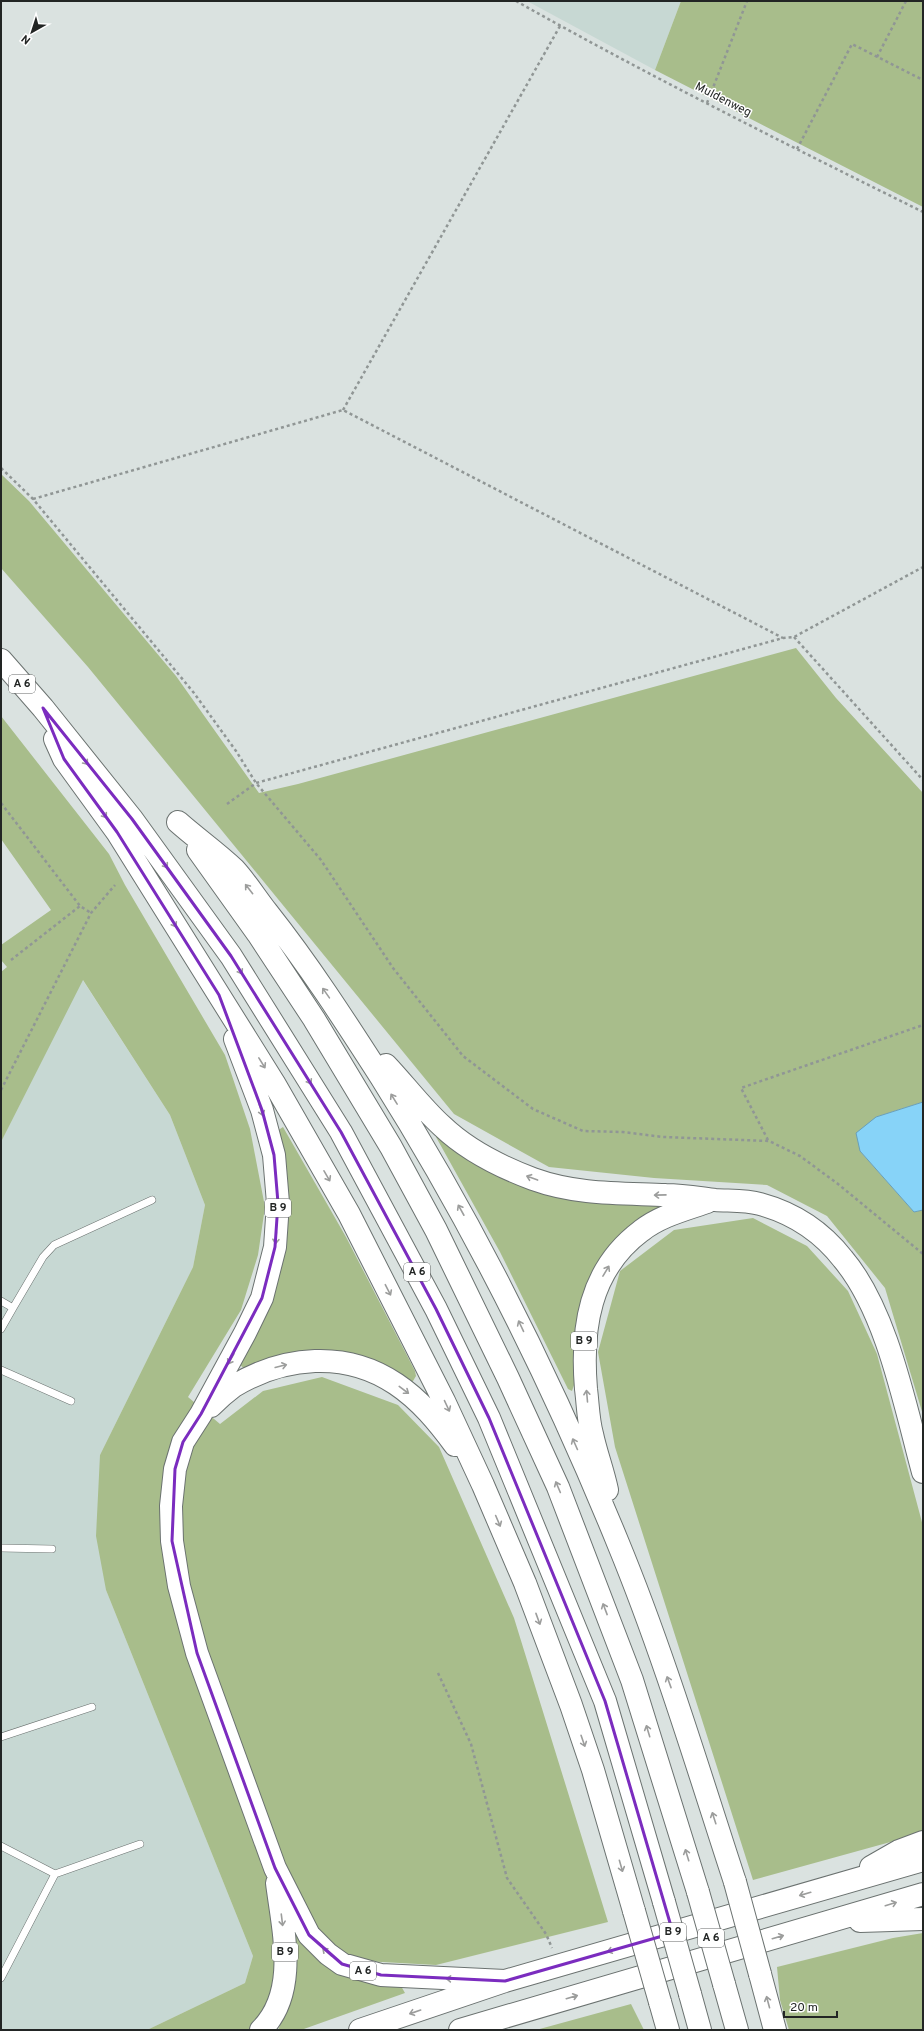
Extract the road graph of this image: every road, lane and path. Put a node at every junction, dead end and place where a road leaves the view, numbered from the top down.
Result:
1 (516, 1) edge
2 (747, 1) edge
3 (906, 1) edge
4 (560, 26) junction
5 (878, 57) junction
6 (923, 80) edge
7 (707, 103) junction
8 (797, 149) junction
9 (923, 212) edge
10 (342, 410) junction
11 (1, 468) edge
12 (33, 499) junction
13 (923, 566) edge
14 (794, 637) junction
15 (784, 638) junction
16 (1, 660) edge
17 (43, 708) junction
18 (923, 780) edge
19 (256, 784) junction
20 (1, 803) edge
21 (227, 804) dead end
22 (115, 885) dead end
23 (80, 906) junction
24 (91, 913) junction
25 (10, 960) dead end
26 (219, 995) junction
27 (923, 1025) edge
28 (348, 1026) junction
29 (1, 1090) edge
30 (769, 1141) junction
31 (152, 1200) dead end
32 (713, 1200) junction
33 (923, 1254) edge
34 (1, 1301) edge
35 (13, 1308) junction
36 (1, 1329) edge
37 (1, 1370) edge
38 (71, 1401) dead end
39 (201, 1414) junction
40 (923, 1472) edge
41 (483, 1485) junction
42 (619, 1544) junction
43 (1, 1548) edge
44 (52, 1548) dead end
45 (438, 1673) dead end
46 (92, 1707) dead end
47 (1, 1738) edge
48 (923, 1842) edge
49 (140, 1844) dead end
50 (1, 1846) edge
51 (923, 1860) edge
52 (275, 1868) junction
53 (55, 1874) junction
54 (842, 1884) junction
55 (923, 1894) edge
56 (923, 1919) edge
57 (826, 1923) junction
58 (559, 1965) junction
59 (1, 1978) edge
60 (505, 1981) junction
61 (535, 2007) junction
62 (261, 2030) edge
63 (360, 2030) edge
64 (460, 2030) edge
65 (498, 2030) edge
66 (668, 2030) edge
67 (700, 2030) edge
68 (737, 2030) edge
69 (775, 2030) edge

1 - 4 path, Muldenweg
2 - 7 path
3 - 5 path
4 - 7 path, Muldenweg
4 - 10 path
5 - 6 path
5 - 8 path
7 - 8 path, Muldenweg
8 - 9 path, Muldenweg
10 - 12 path
10 - 15 path
11 - 12 path
12 - 19 path
13 - 14 path
14 - 15 path
14 - 18 path
15 - 19 path
16 - 17 highway, A 6
17 -> 26 highway
17 -> 67 highway, A 6, bridge
19 - 21 path
19 - 30 path
20 - 23 path
22 - 24 path
23 - 24 path
23 - 25 path
24 - 29 path
26 -> 39 highway, B 9
26 -> 41 highway
27 - 30 path
32 -> 28 highway
42 -> 28 highway
28 - 68 highway, A 6, bridge
30 - 33 path
31 - 35 lane
32 - 40 highway
42 -> 32 highway, B 9
34 - 35 lane
35 - 36 lane
37 - 38 lane
39 -> 41 highway
39 - 52 highway
41 -> 66 highway, bridge
69 -> 42 highway, bridge
43 - 44 lane
45 - 58 path
46 - 47 lane
48 - 54 highway, B 9
49 - 53 lane
50 - 53 lane
51 - 54 highway, B 9
60 -> 52 highway, A 6
52 -> 62 highway, B 9
53 - 59 lane
54 -> 58 highway, B 9
57 -> 55 highway
56 - 57 highway
61 -> 57 highway
58 - 60 highway, B 9
60 -> 63 highway, B 9
61 - 64 highway
61 - 65 highway

